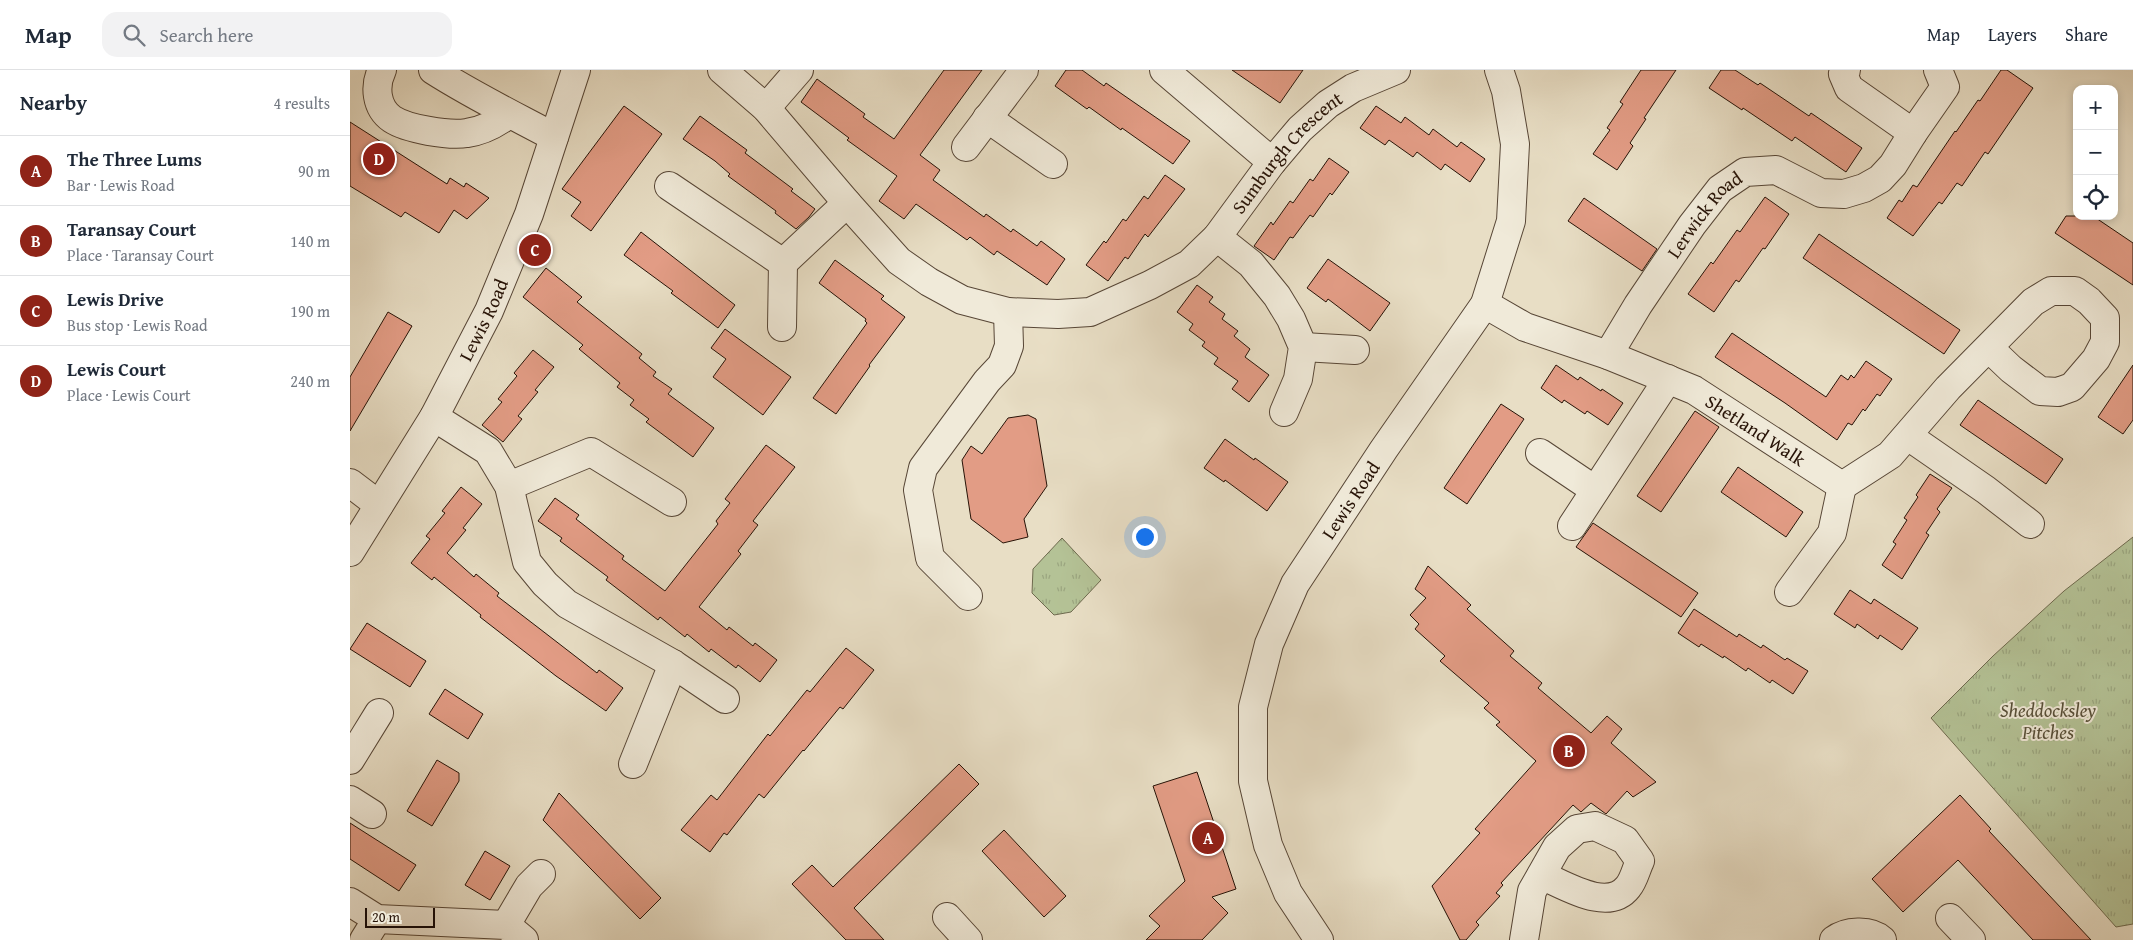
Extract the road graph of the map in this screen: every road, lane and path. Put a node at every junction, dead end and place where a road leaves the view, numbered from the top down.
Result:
1 (382, 70) edge
2 (433, 70) edge
3 (576, 70) edge
4 (722, 70) edge
5 (798, 70) edge
6 (1024, 70) edge
7 (1164, 70) edge
8 (1396, 70) edge
9 (1499, 70) edge
10 (1846, 70) edge
11 (1938, 70) edge
12 (766, 108) junction
13 (509, 114) junction
14 (987, 118) junction
15 (1912, 133) junction
16 (554, 137) junction
17 (966, 146) dead end
18 (1272, 162) junction
19 (1053, 164) dead end
20 (669, 186) dead end
21 (847, 203) junction
22 (1217, 238) junction
23 (783, 264) junction
24 (1485, 304) junction
25 (1008, 312) junction
26 (782, 328) dead end
27 (1303, 347) junction
28 (1989, 348) dead end
29 (1355, 350) dead end
30 (1608, 354) junction
31 (1668, 380) junction
32 (1284, 412) dead end
33 (434, 417) junction
34 (1908, 436) junction
35 (1540, 453) dead end
36 (350, 483) edge
37 (509, 486) junction
38 (1842, 486) junction
39 (1595, 490) junction
40 (672, 502) dead end
41 (380, 505) junction
42 (2030, 524) dead end
43 (1572, 526) dead end
44 (350, 552) edge
45 (1789, 592) dead end
46 (968, 596) dead end
47 (672, 664) junction
48 (725, 699) dead end
49 (379, 713) dead end
50 (350, 760) edge
51 (633, 764) dead end
52 (541, 874) dead end
53 (1541, 875) dead end
54 (350, 902) edge
55 (947, 918) dead end
56 (1950, 918) dead end
57 (370, 930) edge
58 (515, 932) edge
59 (968, 940) edge
60 (1319, 940) edge
61 (1524, 940) edge
62 (1834, 940) edge
63 (1882, 940) edge
64 (1971, 940) edge

1 - 13 street
2 - 13 street
3 - 16 street, Lewis Road
4 - 12 street, Sumburgh Crescent
5 - 12 street
6 - 14 street
7 - 18 street
8 - 18 street, Sumburgh Crescent
9 - 24 street, Lewis Road
10 - 15 street
11 - 15 street, Lerwick Road
12 - 21 street, Sumburgh Crescent
13 - 16 street
14 - 17 street
14 - 19 street
15 - 30 street, Lerwick Road
16 - 33 street, Lewis Road
18 - 22 street, Sumburgh Crescent
20 - 23 street
21 - 23 street
21 - 25 street, Sumburgh Crescent
22 - 25 street, Sumburgh Crescent
22 - 27 street
23 - 26 street
24 - 30 street, Shetland Walk
24 - 60 street, Lewis Road
25 - 46 street
27 - 29 street
27 - 32 street
28 - 34 street
30 - 31 street, Shetland Walk
31 - 38 street, Shetland Walk
31 - 39 street
33 - 37 street
33 - 41 street, Lewis Road
34 - 38 street
34 - 42 street
35 - 39 street
36 - 41 street
37 - 40 street
37 - 47 street
38 - 45 street
39 - 43 street
41 - 44 street, Lewis Road
47 - 48 street
47 - 51 street
49 - 50 street
52 - 58 street
53 - 61 street
54 - 57 street
55 - 59 street
56 - 64 street
57 - 58 street
62 - 63 street

